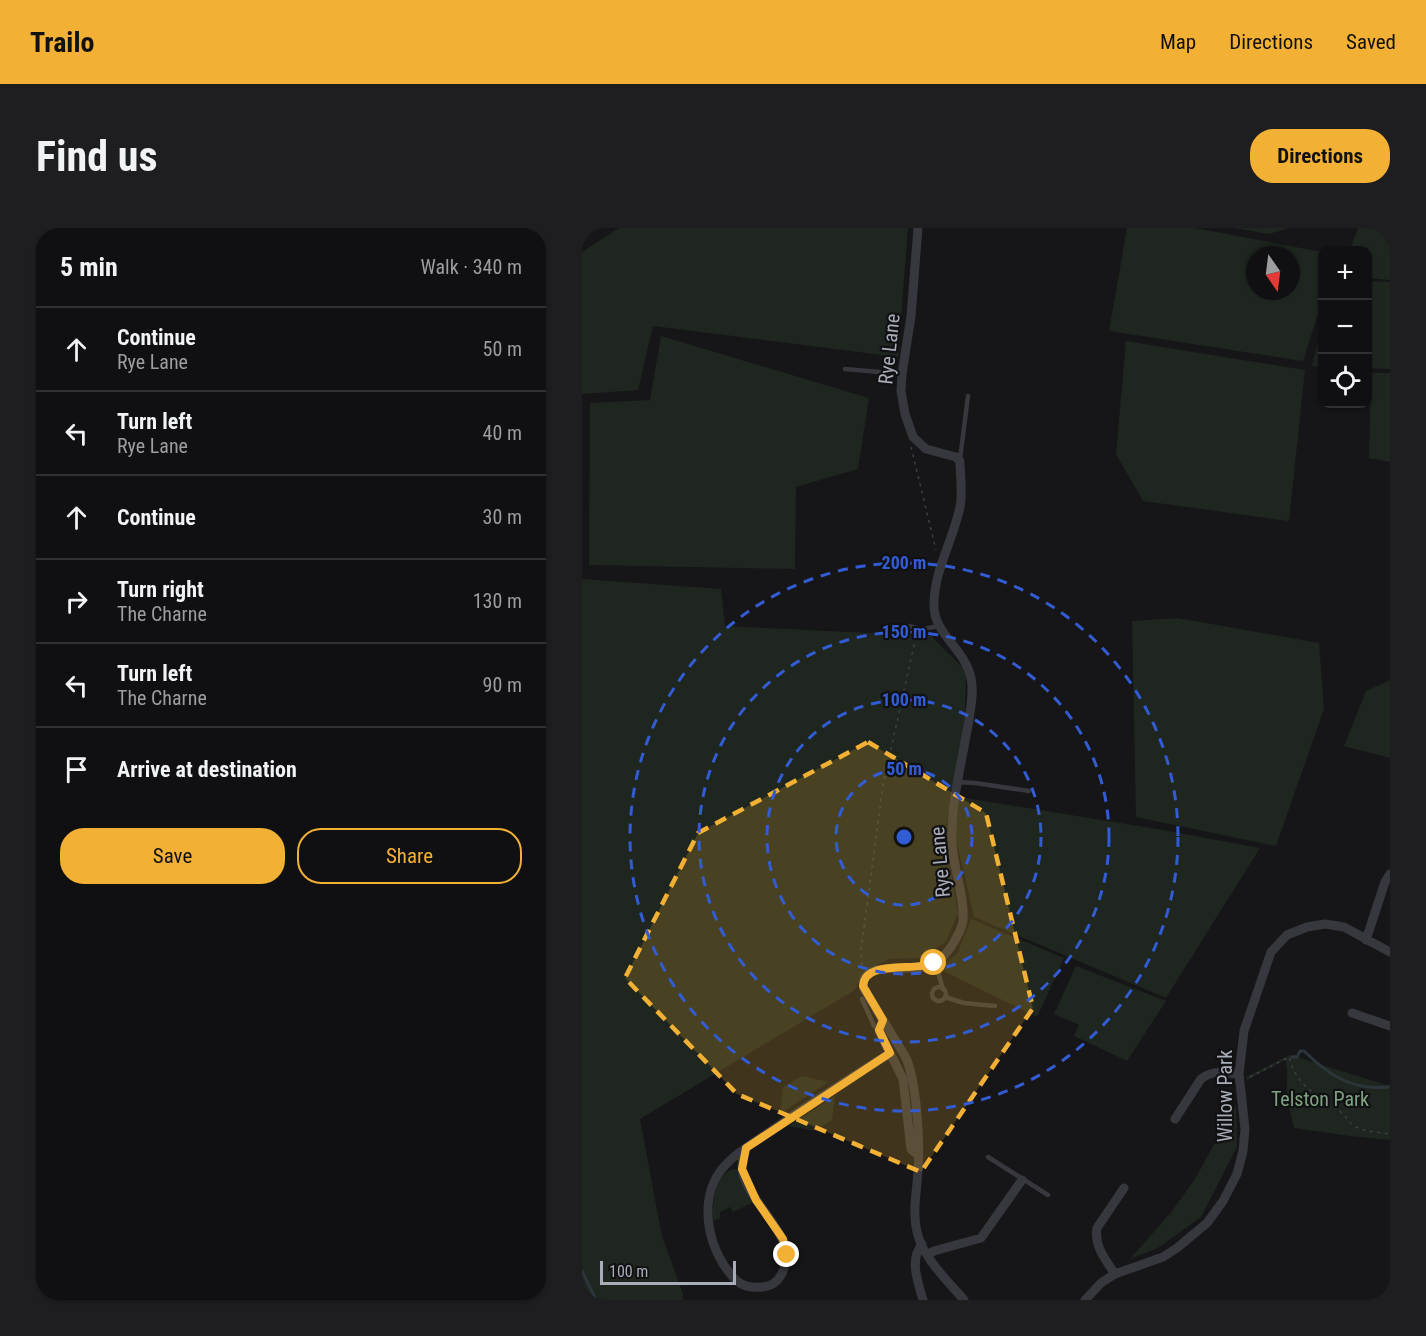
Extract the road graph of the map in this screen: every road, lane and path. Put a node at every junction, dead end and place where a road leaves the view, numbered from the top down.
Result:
1 (918, 228) edge
2 (845, 369) dead end
3 (902, 374) junction
4 (968, 396) dead end
5 (913, 437) junction
6 (960, 461) junction
7 (940, 567) junction
8 (908, 626) dead end
9 (939, 626) junction
10 (923, 629) junction
11 (957, 782) junction
12 (1029, 791) dead end
13 (1390, 874) edge
14 (1366, 940) junction
15 (1390, 952) edge
16 (935, 963) junction
17 (865, 978) junction
18 (943, 988) junction
19 (945, 997) junction
20 (862, 999) dead end
21 (995, 1006) dead end
22 (1352, 1012) dead end
23 (883, 1020) junction
24 (1390, 1026) edge
25 (879, 1030) junction
26 (890, 1053) junction
27 (1239, 1078) junction
28 (1174, 1119) dead end
29 (1390, 1134) edge
30 (746, 1148) junction
31 (918, 1155) junction
32 (988, 1158) dead end
33 (1022, 1180) junction
34 (1124, 1188) dead end
35 (1048, 1195) dead end
36 (922, 1244) junction
37 (927, 1255) junction
38 (1115, 1274) junction
39 (923, 1300) edge
40 (964, 1300) edge
41 (1085, 1300) edge

1 - 3 street, Rye Lane
2 - 3 lane
3 - 5 street, Rye Lane
4 - 6 lane
5 - 6 street
5 - 7 path
6 - 7 street
7 - 9 street
8 - 10 lane
9 - 10 lane
9 - 11 street, Rye Lane
10 - 17 path
11 - 12 lane
11 - 16 street, Rye Lane
13 - 14 street
14 - 15 street, Willow Park
14 - 27 street, Willow Park
16 - 17 street
16 - 18 lane
17 - 23 street
18 - 19 lane
18 - 19 lane
19 - 21 lane
20 - 25 lane
22 - 24 street
23 - 25 street
23 - 31 street
25 - 26 street
26 - 30 street
26 - 31 street
27 - 28 street
27 - 29 path
27 - 38 street, Willow Park
30 - 30 street
31 - 36 street
32 - 33 lane
33 - 35 lane
33 - 37 street
34 - 38 street
36 - 37 street
36 - 39 street
37 - 40 street
38 - 41 street, Willow Park

